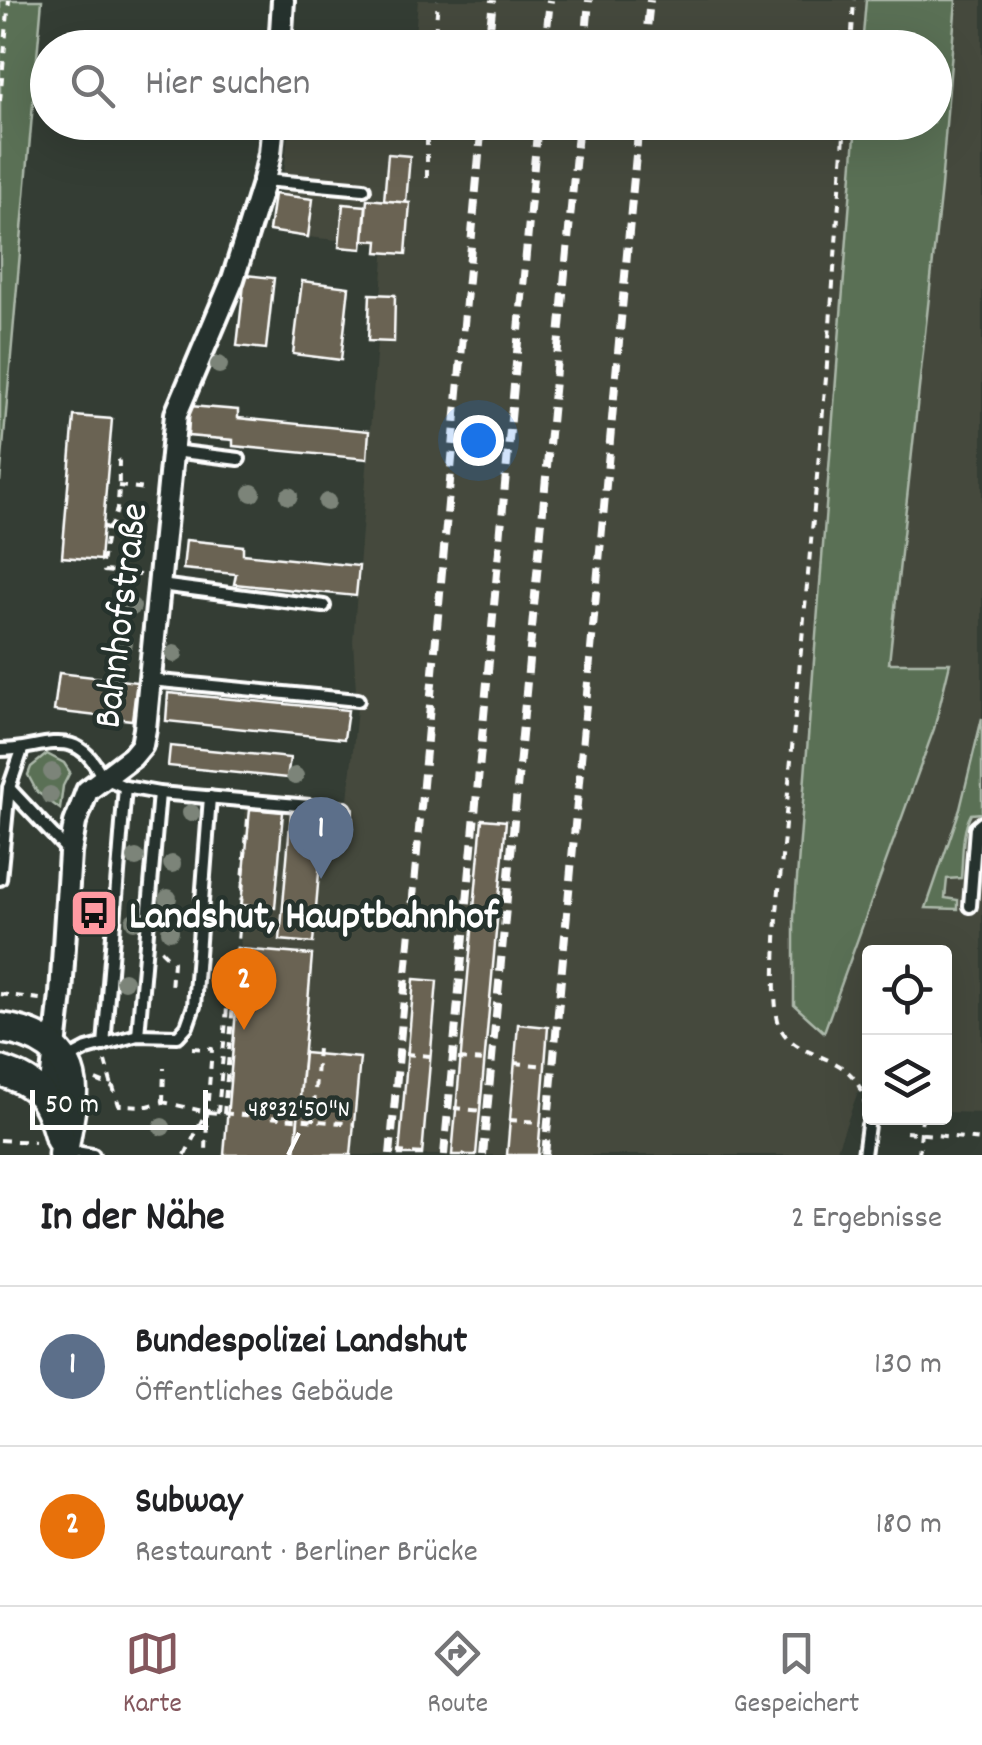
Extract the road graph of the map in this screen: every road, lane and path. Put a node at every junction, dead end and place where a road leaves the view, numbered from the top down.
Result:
1 (9, 0) edge
2 (284, 0) edge
3 (438, 0) edge
4 (854, 0) edge
5 (282, 30) edge
6 (436, 30) edge
7 (852, 30) edge
8 (0, 102) edge
9 (271, 140) edge
10 (427, 140) edge
11 (844, 140) edge
12 (264, 180) junction
13 (427, 185) dead end
14 (364, 189) dead end
15 (173, 451) junction
16 (112, 456) dead end
17 (239, 458) dead end
18 (118, 486) junction
19 (169, 490) junction
20 (159, 581) junction
21 (324, 606) dead end
22 (150, 680) junction
23 (358, 700) dead end
24 (0, 750) edge
25 (22, 750) junction
26 (102, 778) junction
27 (126, 787) junction
28 (10, 788) junction
29 (159, 793) junction
30 (210, 797) junction
31 (250, 800) junction
32 (344, 820) dead end
33 (982, 822) edge
34 (70, 853) junction
35 (0, 879) edge
36 (970, 906) dead end
37 (158, 948) dead end
38 (241, 950) dead end
39 (237, 958) junction
40 (171, 990) dead end
41 (0, 1028) edge
42 (138, 1035) junction
43 (104, 1046) junction
44 (192, 1048) dead end
45 (318, 1048) dead end
46 (406, 1054) dead end
47 (431, 1056) dead end
48 (458, 1059) dead end
49 (486, 1061) dead end
50 (515, 1064) dead end
51 (547, 1066) dead end
52 (108, 1068) dead end
53 (164, 1068) dead end
54 (0, 1070) edge
55 (50, 1073) junction
56 (97, 1080) dead end
57 (113, 1087) junction
58 (862, 1093) edge
59 (163, 1102) junction
60 (454, 1108) dead end
61 (482, 1111) dead end
62 (206, 1112) junction
63 (221, 1114) junction
64 (509, 1120) dead end
65 (312, 1121) junction
66 (542, 1122) dead end
67 (355, 1124) dead end
68 (868, 1125) edge
69 (921, 1125) edge
70 (906, 1132) dead end
71 (920, 1133) junction
72 (0, 1140) edge
73 (982, 1140) edge
74 (410, 1151) edge
75 (63, 1152) edge
76 (397, 1152) dead end
77 (423, 1154) edge
78 (92, 1155) edge
79 (185, 1155) edge
80 (206, 1155) edge
81 (864, 1155) edge
82 (919, 1155) edge

1 - 8 path
2 - 5 street
3 - 6 path
4 - 7 path
9 - 12 street, Bahnhofstraße
10 - 13 path
11 - 58 path
12 - 14 lane
12 - 15 street, Bahnhofstraße
15 - 17 lane
15 - 19 street, Bahnhofstraße
16 - 18 path
18 - 19 path
18 - 20 path
19 - 20 street, Bahnhofstraße
20 - 21 lane
20 - 22 street, Bahnhofstraße
22 - 23 lane
22 - 26 street, Bahnhofstraße
24 - 25 lane
25 - 26 lane
25 - 28 lane
26 - 27 lane
26 - 34 street, Bahnhofstraße
27 - 29 lane
27 - 43 lane
28 - 34 lane
28 - 35 lane
29 - 30 lane
29 - 42 lane
30 - 31 lane
30 - 42 lane
31 - 32 lane
31 - 39 path
33 - 36 lane
34 - 55 street, Bahnhofstraße
37 - 40 path
38 - 39 path
39 - 63 path
41 - 55 street
42 - 43 lane
43 - 55 lane
44 - 62 path
45 - 65 path
46 - 47 path
48 - 49 path
50 - 51 path
52 - 57 path
53 - 59 path
54 - 55 street
55 - 75 street
55 - 75 street
56 - 57 path
57 - 59 path
59 - 62 path
60 - 61 path
62 - 63 path
62 - 79 path
62 - 80 path
63 - 65 path
64 - 66 path
65 - 67 path
68 - 81 lane
69 - 71 path
70 - 71 path
71 - 73 path
71 - 82 path
72 - 75 path
74 - 76 path
74 - 77 path
75 - 78 lane

